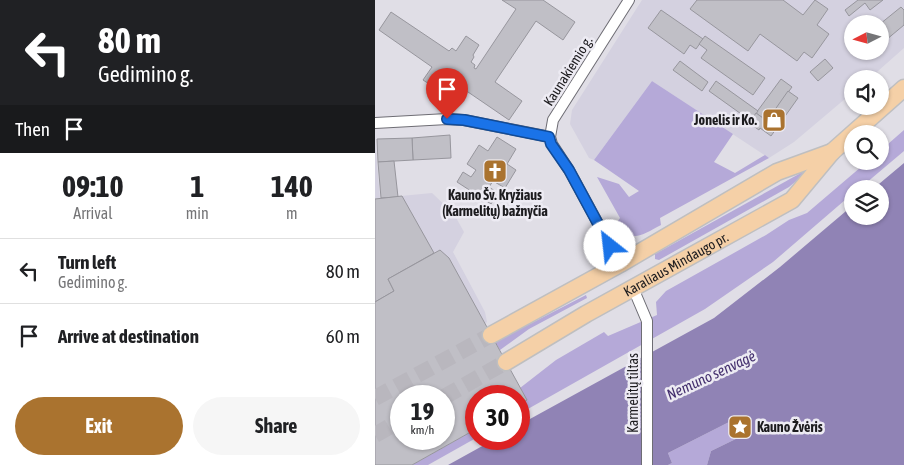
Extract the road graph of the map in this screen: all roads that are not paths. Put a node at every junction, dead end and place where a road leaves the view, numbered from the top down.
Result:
1 (629, 0) edge
2 (904, 88) edge
3 (375, 123) edge
4 (549, 137) junction
5 (832, 152) junction
6 (620, 264) junction
7 (633, 288) junction
8 (491, 335) tunnel mouth
9 (506, 362) tunnel mouth
10 (647, 465) edge

1 - 4 street, Kaunakiemio g.
2 - 5 main road, Karaliaus Mindaugo pr.
3 - 4 street
4 - 6 street
5 - 6 main road, Karaliaus Mindaugo pr.
5 - 7 main road, Karaliaus Mindaugo pr.
6 - 8 main road, Karaliaus Mindaugo pr.
7 - 9 main road, Karaliaus Mindaugo pr.
7 - 10 street, Karmelitų tiltas

